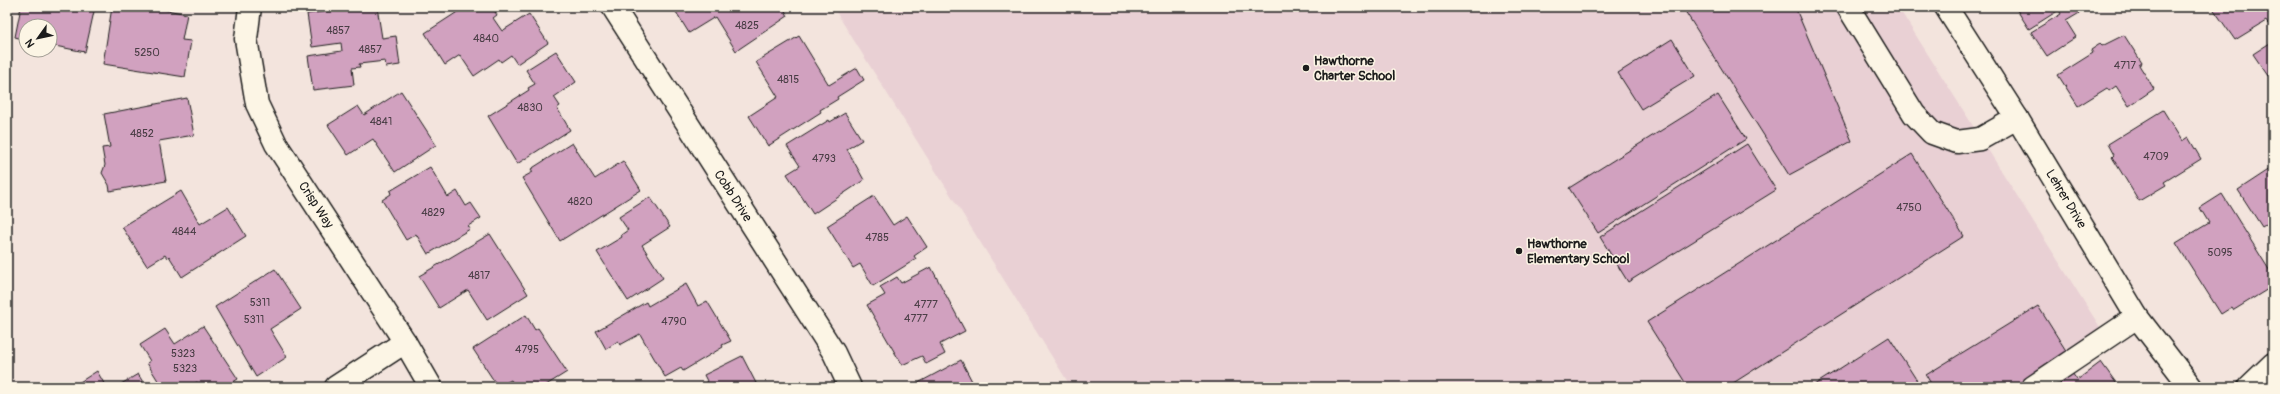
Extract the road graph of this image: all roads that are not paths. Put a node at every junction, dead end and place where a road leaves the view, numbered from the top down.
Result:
1 (250, 7) edge
2 (612, 7) edge
3 (1848, 7) edge
4 (1946, 7) edge
5 (2017, 118) junction
6 (2137, 317) junction
7 (405, 342) junction
8 (2273, 364) edge
9 (336, 387) edge
10 (431, 387) edge
11 (850, 387) edge
12 (2033, 387) edge
13 (2191, 387) edge
14 (2249, 387) edge

1 - 7 street, Crisp Way
2 - 11 street, Cobb Drive
3 - 5 street
4 - 5 street, Lehrer Drive
5 - 6 street, Lehrer Drive
6 - 12 street
6 - 13 street, Lehrer Drive
7 - 9 street
7 - 10 street, Crisp Way
8 - 14 street

